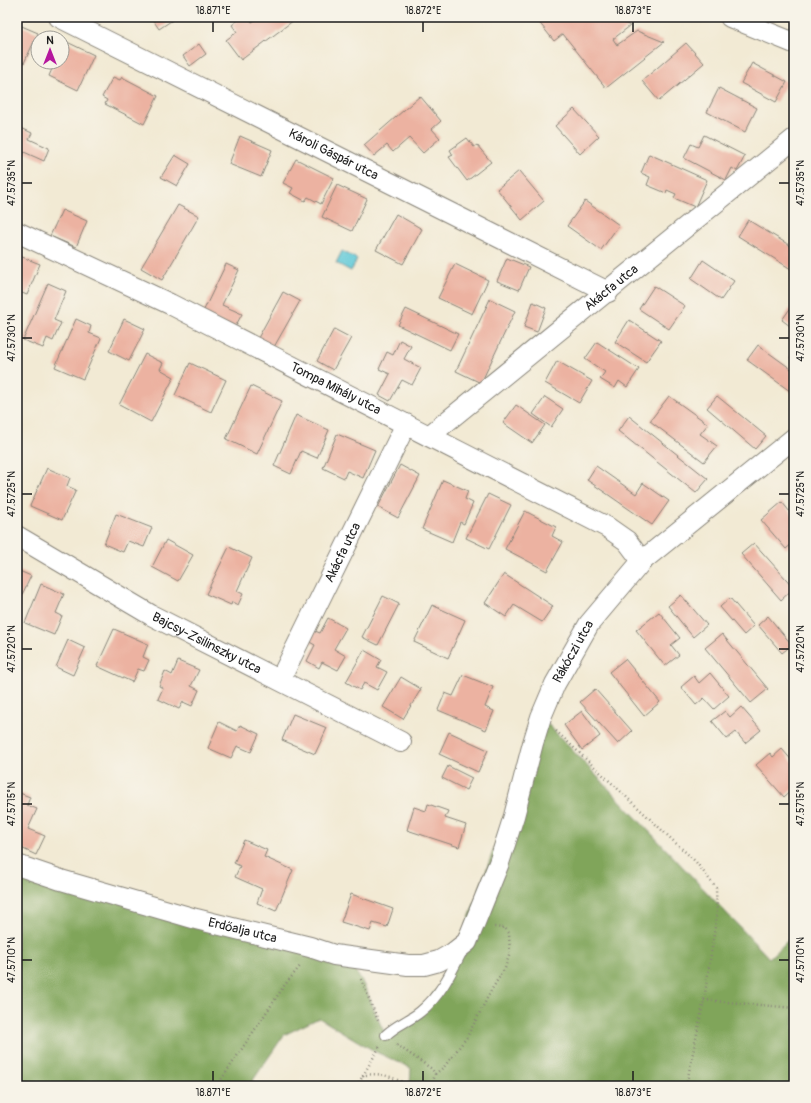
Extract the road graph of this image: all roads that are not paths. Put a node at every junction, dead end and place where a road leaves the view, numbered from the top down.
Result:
1 (58, 17) edge
2 (730, 17) edge
3 (794, 44) edge
4 (794, 139) edge
5 (17, 232) edge
6 (608, 292) junction
7 (406, 424) junction
8 (429, 436) junction
9 (794, 438) edge
10 (17, 536) edge
11 (642, 561) junction
12 (280, 680) junction
13 (401, 742) dead end
14 (17, 865) edge
15 (467, 942) junction
16 (386, 1036) road end

1 - 6 street, Károli Gáspár utca
2 - 3 street
4 - 6 street, Akácfa utca
5 - 7 street, Tompa Mihály utca
6 - 8 street, Akácfa utca
7 - 8 street, Tompa Mihály utca
7 - 12 street, Akácfa utca
8 - 11 street, Tompa Mihály utca
9 - 11 street, Rákóczi utca
10 - 12 street, Bajcsy-Zsilinszky utca
11 - 15 street, Rákóczi utca
12 - 13 street, Bajcsy-Zsilinszky utca
14 - 15 street, Erdőalja utca
15 - 16 lane

